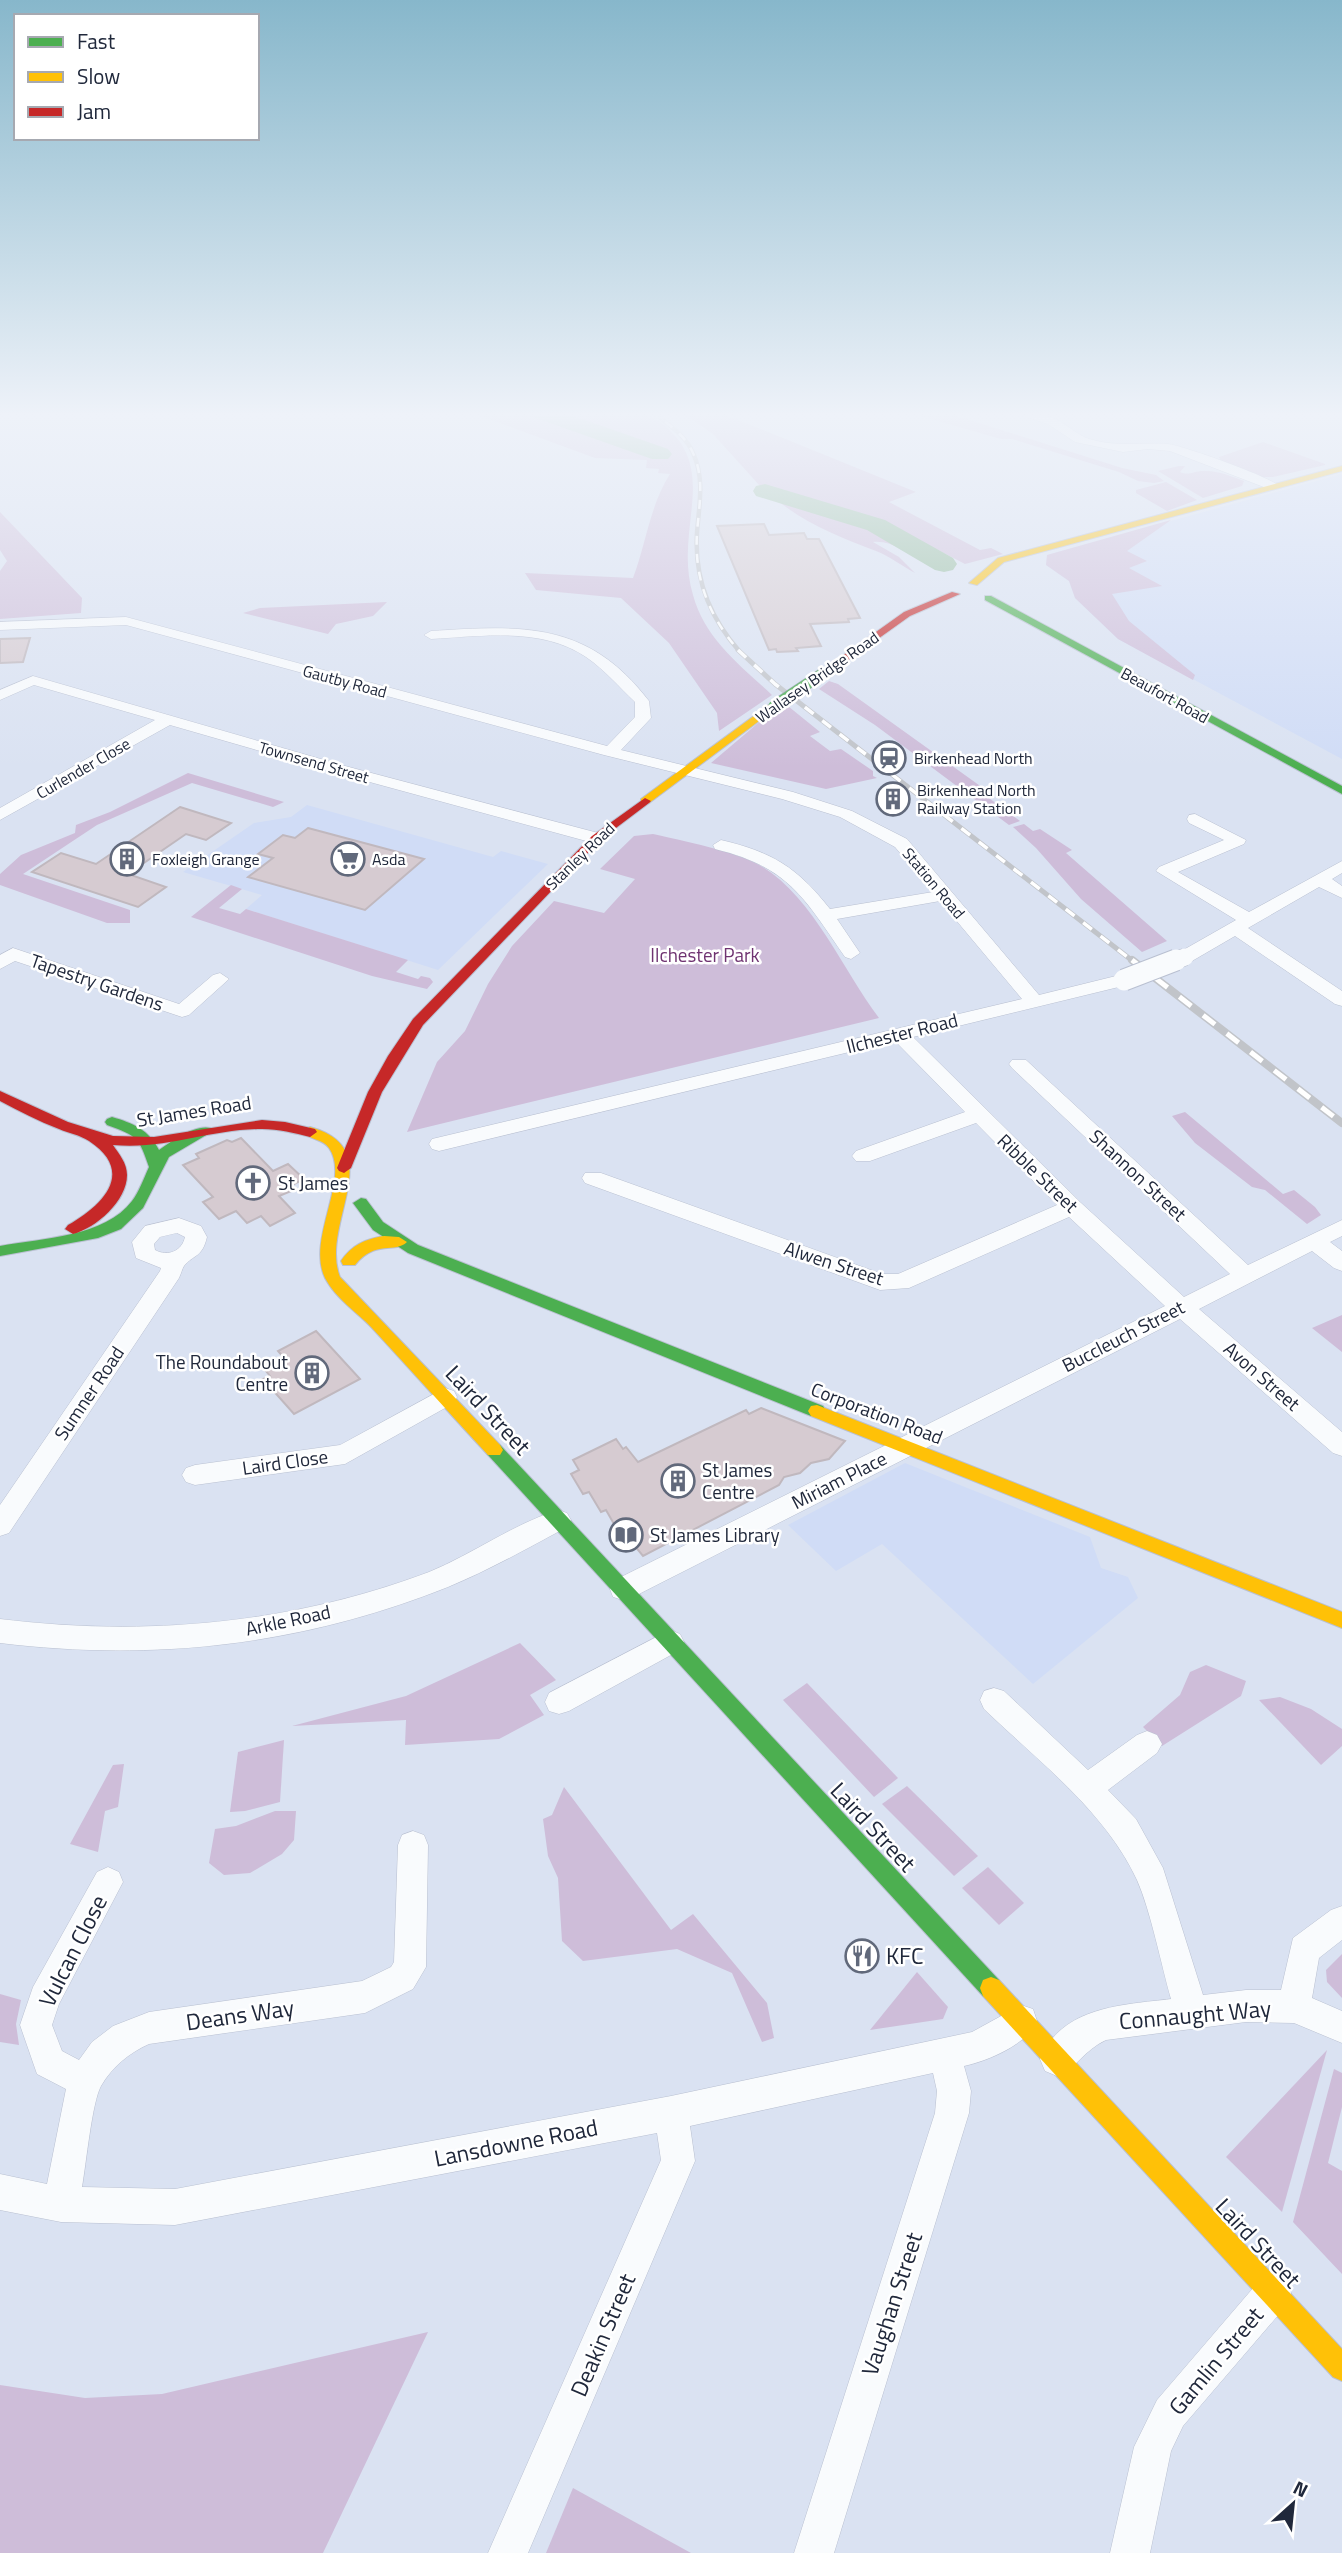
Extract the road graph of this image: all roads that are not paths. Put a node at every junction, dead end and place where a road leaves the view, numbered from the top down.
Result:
1 (1111, 530) edge
2 (974, 583) junction
3 (955, 594) junction
4 (988, 598) junction
5 (0, 626) edge
6 (431, 635) dead end
7 (33, 680) joint
8 (0, 696) edge
9 (167, 720) junction
10 (610, 752) junction
11 (686, 772) junction
12 (1342, 791) edge
13 (0, 815) edge
14 (1195, 819) dead end
15 (760, 834) dead end
16 (596, 838) junction
17 (721, 845) dead end
18 (744, 851) junction
19 (1342, 866) edge
20 (1319, 879) junction
21 (1342, 893) edge
22 (944, 895) junction
23 (826, 915) junction
24 (1242, 924) junction
25 (486, 953) junction
26 (851, 953) dead end
27 (4, 955) edge
28 (1185, 957) joint
29 (220, 979) dead end
30 (1124, 980) joint
31 (1342, 1000) edge
32 (1034, 1001) junction
33 (182, 1011) junction
34 (205, 1018) dead end
35 (430, 1034) dead end
36 (899, 1034) junction
37 (1006, 1082) dead end
38 (0, 1086) edge
39 (0, 1095) edge
40 (47, 1100) dead end
41 (978, 1115) junction
42 (105, 1120) dead end
43 (377, 1120) dead end
44 (200, 1122) junction
45 (170, 1123) dead end
46 (351, 1124) junction
47 (143, 1135) junction
48 (317, 1135) junction
49 (92, 1136) junction
50 (373, 1139) dead end
51 (439, 1144) dead end
52 (863, 1156) dead end
53 (119, 1161) junction
54 (155, 1165) junction
55 (344, 1168) junction
56 (593, 1178) dead end
57 (1072, 1206) junction
58 (1342, 1227) edge
59 (48, 1240) junction
60 (1314, 1241) junction
61 (398, 1242) junction
62 (0, 1251) edge
63 (175, 1259) dead end
64 (349, 1261) junction
65 (1342, 1263) edge
66 (1246, 1276) junction
67 (1181, 1307) junction
68 (371, 1317) junction
69 (445, 1397) junction
70 (1342, 1446) edge
71 (905, 1447) junction
72 (195, 1475) dead end
73 (558, 1520) junction
74 (0, 1526) edge
75 (623, 1589) junction
76 (1342, 1620) edge
77 (0, 1631) edge
78 (670, 1642) junction
79 (994, 1700) dead end
80 (559, 1702) dead end
81 (1147, 1744) dead end
82 (1087, 1788) junction
83 (413, 1845) dead end
84 (108, 1882) dead end
85 (1342, 1920) edge
86 (1294, 2007) junction
87 (1192, 2014) junction
88 (1021, 2021) junction
89 (1342, 2027) edge
90 (944, 2053) junction
91 (1057, 2059) junction
92 (84, 2081) junction
93 (671, 2113) junction
94 (0, 2192) edge
95 (61, 2204) junction
96 (1273, 2293) junction
97 (1342, 2368) edge
98 (508, 2553) edge
99 (814, 2553) edge
100 (1130, 2553) edge

1 - 2 main road
2 - 3 main road, Wallasey Bridge Road
2 - 4 main road
3 - 4 main road
3 - 11 main road, Wallasey Bridge Road, bridge
4 - 12 main road, Beaufort Road
5 - 10 street, Gautby Road
6 - 10 street
7 - 8 street
7 - 9 street, Townsend Street
9 - 13 street, Curlender Close
9 - 16 street, Townsend Street
10 - 11 street, Gautby Road
11 - 16 main road, Stanley Road
11 - 22 street, Station Road
14 - 24 street
15 - 18 street
16 - 25 main road, Stanley Road
17 - 18 street
18 - 23 street
19 - 20 street, Ilchester Road
20 - 21 street
20 - 24 street, Ilchester Road
22 - 23 street
22 - 32 street, Station Road
23 - 26 street
24 - 28 street, Ilchester Road
24 - 31 street
25 - 35 main road, Stanley Road
25 - 46 main road, Stanley Road
27 - 33 street, Tapestry Gardens
28 - 30 street, Ilchester Road, bridge
29 - 33 street, Tapestry Gardens
30 - 32 street, Ilchester Road
32 - 36 street, Ilchester Road
33 - 34 street, Tapestry Gardens
36 - 41 street, Ribble Street
36 - 51 street, Ilchester Road
37 - 66 street, Shannon Street
38 - 40 main road
39 - 49 main road, St James Road
41 - 52 street
41 - 57 street, Ribble Street
42 - 47 main road, St James Road
43 - 46 main road, St James Road
44 - 47 main road, St James Road
44 - 48 main road, St James Road
44 - 54 main road
45 - 47 main road
46 - 48 main road, St James Road
46 - 50 main road
46 - 55 main road, Stanley Road
47 - 49 main road, St James Road
47 - 53 main road
47 - 54 main road
48 - 55 main road, St James Road
49 - 53 main road
53 - 59 main road
54 - 59 main road
55 - 68 main road
56 - 57 street, Alwen Street
57 - 67 street, Ribble Street
58 - 60 street, Buccleuch Street
59 - 62 main road
60 - 65 street
60 - 66 street, Buccleuch Street
61 - 64 main road, Corporation Road
61 - 64 main road, Corporation Road
61 - 71 main road, Corporation Road
63 - 74 street, Sumner Road
64 - 68 main road
66 - 67 street, Buccleuch Street
67 - 70 street, Avon Street
67 - 71 street, Buccleuch Street
68 - 69 main road, Laird Street
69 - 72 street, Laird Close
69 - 73 main road, Laird Street
71 - 75 street, Miriam Place
71 - 76 main road, Corporation Road
73 - 75 main road, Laird Street
73 - 77 street, Arkle Road
75 - 78 main road, Laird Street
78 - 80 street
78 - 88 main road, Laird Street
79 - 82 street
81 - 82 street
82 - 87 street
83 - 92 street, Deans Way
84 - 92 street, Vulcan Close
85 - 86 street
86 - 87 street, Connaught Way
86 - 89 street, Connaught Way
87 - 91 street, Connaught Way
88 - 90 street, Lansdowne Road
88 - 91 main road, Laird Street
90 - 93 street, Lansdowne Road
90 - 99 street, Vaughan Street
91 - 96 main road, Laird Street
92 - 95 street, Deans Way
93 - 95 street, Lansdowne Road
93 - 98 street, Deakin Street
94 - 95 street, Lansdowne Road
96 - 97 main road, Laird Street
96 - 100 street, Gamlin Street

